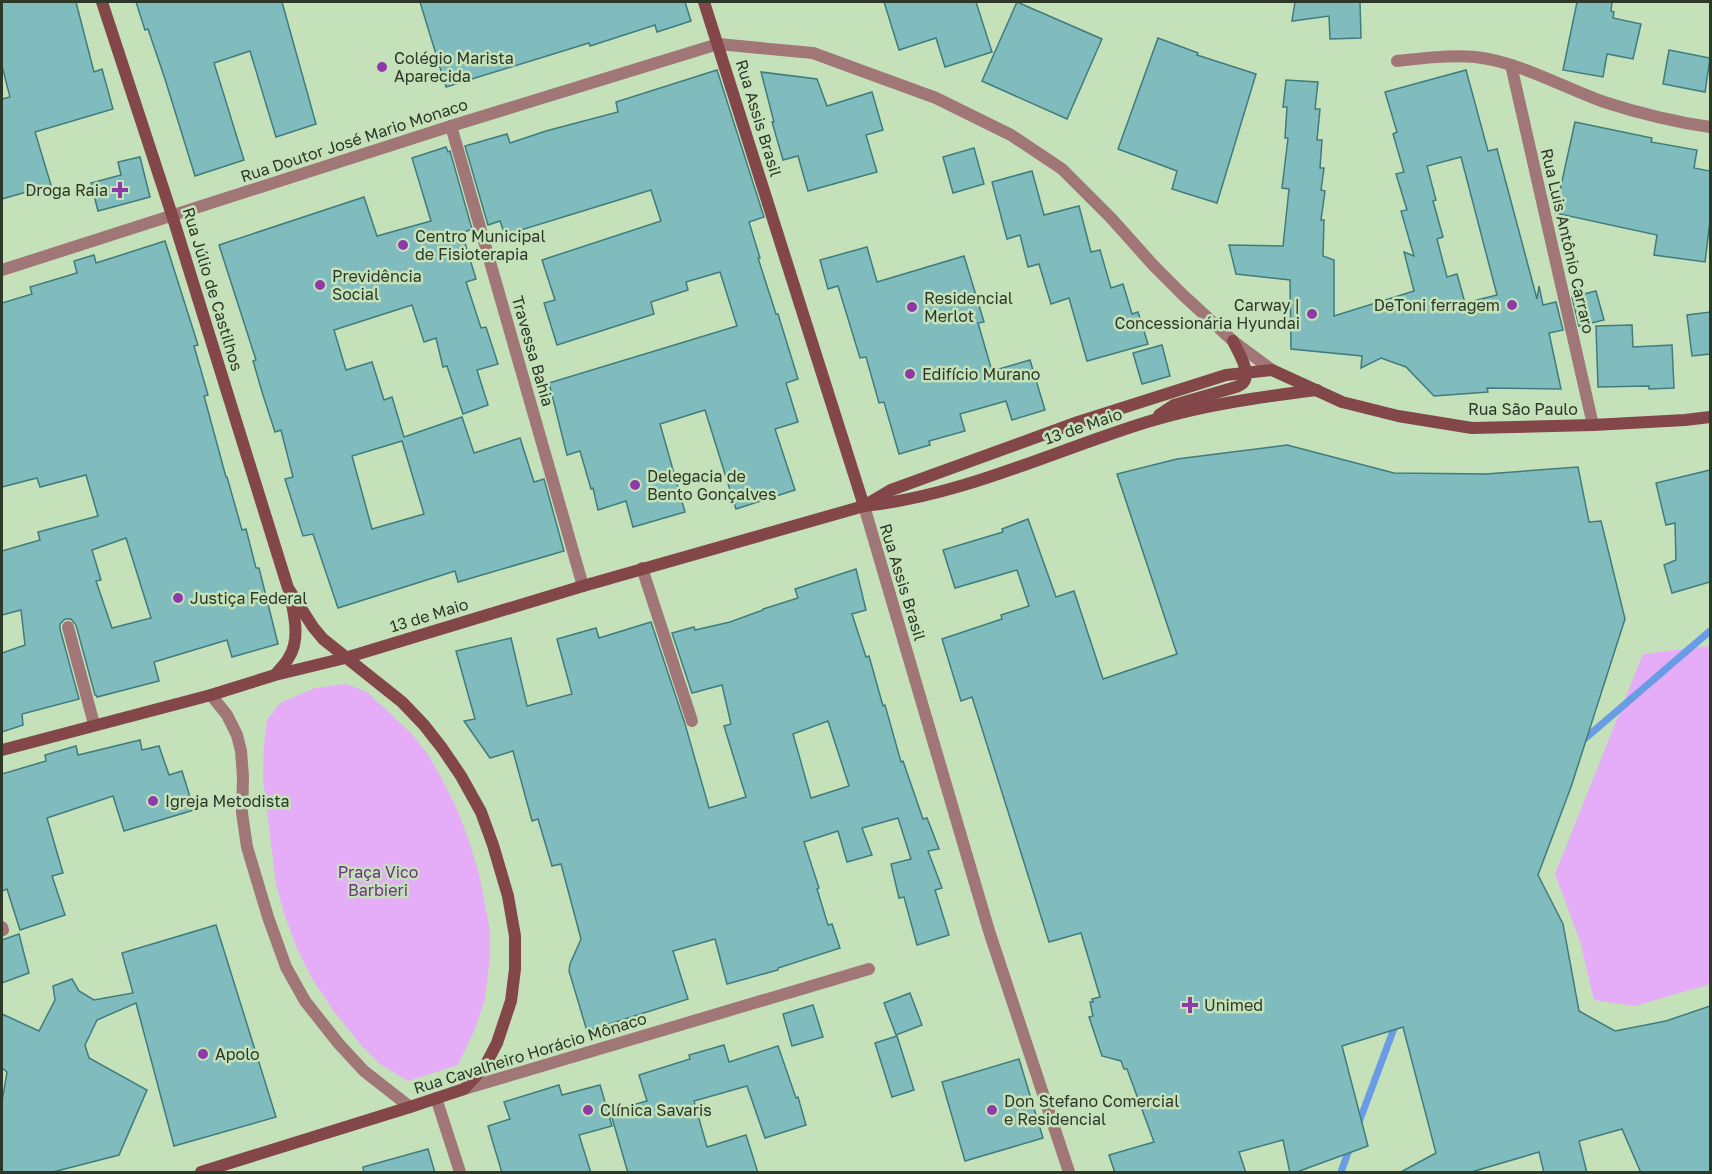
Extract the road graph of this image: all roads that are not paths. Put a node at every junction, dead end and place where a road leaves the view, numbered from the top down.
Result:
1 (102, 2) edge
2 (704, 2) edge
3 (718, 44) junction
4 (1397, 61) dead end
5 (1511, 65) junction
6 (451, 126) junction
7 (1710, 127) edge
8 (172, 214) junction
9 (2, 270) edge
10 (1233, 341) junction
11 (1272, 370) junction
12 (1246, 373) junction
13 (1317, 390) junction
14 (1710, 417) edge
15 (1148, 421) junction
16 (1593, 425) junction
17 (864, 506) junction
18 (642, 568) junction
19 (583, 586) junction
20 (288, 588) junction
21 (68, 627) dead end
22 (345, 658) junction
23 (275, 675) junction
24 (211, 694) junction
25 (692, 721) dead end
26 (94, 724) junction
27 (2, 750) edge
28 (869, 969) dead end
29 (464, 1089) junction
30 (436, 1098) junction
31 (411, 1107) junction
32 (201, 1173) edge
33 (460, 1173) edge
34 (1069, 1173) edge

1 - 8 main road, Rua Júlio de Castilhos
2 - 3 main road, Rua Assis Brasil
3 - 6 street, Rua Doutor José Mario Monaco
3 - 10 street
3 - 17 main road, Rua Assis Brasil
4 - 5 street
5 - 7 street
5 - 16 street, Rua Luis Antônio Carraro
6 - 8 street, Rua Doutor José Mario Monaco
6 - 19 street, Travessa Bahia
8 - 9 street, Rua Doutor José Mario Monaco
8 - 20 main road, Rua Júlio de Castilhos
10 - 11 street
10 - 12 main road
11 - 12 main road, 13 de Maio
11 - 13 main road, Rua São Paulo
12 - 15 main road
12 - 17 main road, 13 de Maio
13 - 15 main road, 13 de Maio
13 - 16 main road, Rua São Paulo
14 - 16 main road, Rua São Paulo
15 - 17 main road, 13 de Maio
17 - 18 main road, 13 de Maio
17 - 34 street, Rua Assis Brasil
18 - 19 main road, 13 de Maio
18 - 25 street
19 - 22 main road, 13 de Maio
20 - 22 main road, Rua Júlio de Castilhos
20 - 23 main road, Rua Júlio de Castilhos
21 - 26 street
22 - 23 main road, 13 de Maio
22 - 29 main road, Rua Júlio de Castilhos
23 - 24 main road, 13 de Maio
24 - 26 main road, 13 de Maio
24 - 31 street
26 - 27 main road, 13 de Maio
28 - 29 street, Rua Cavalheiro Horácio Mônaco
29 - 30 main road, Rua Cavalheiro Horácio Mônaco
30 - 31 main road, Rua Cavalheiro Horácio Mônaco
30 - 33 street
31 - 32 main road, Rua Cavalheiro Horácio Mônaco

